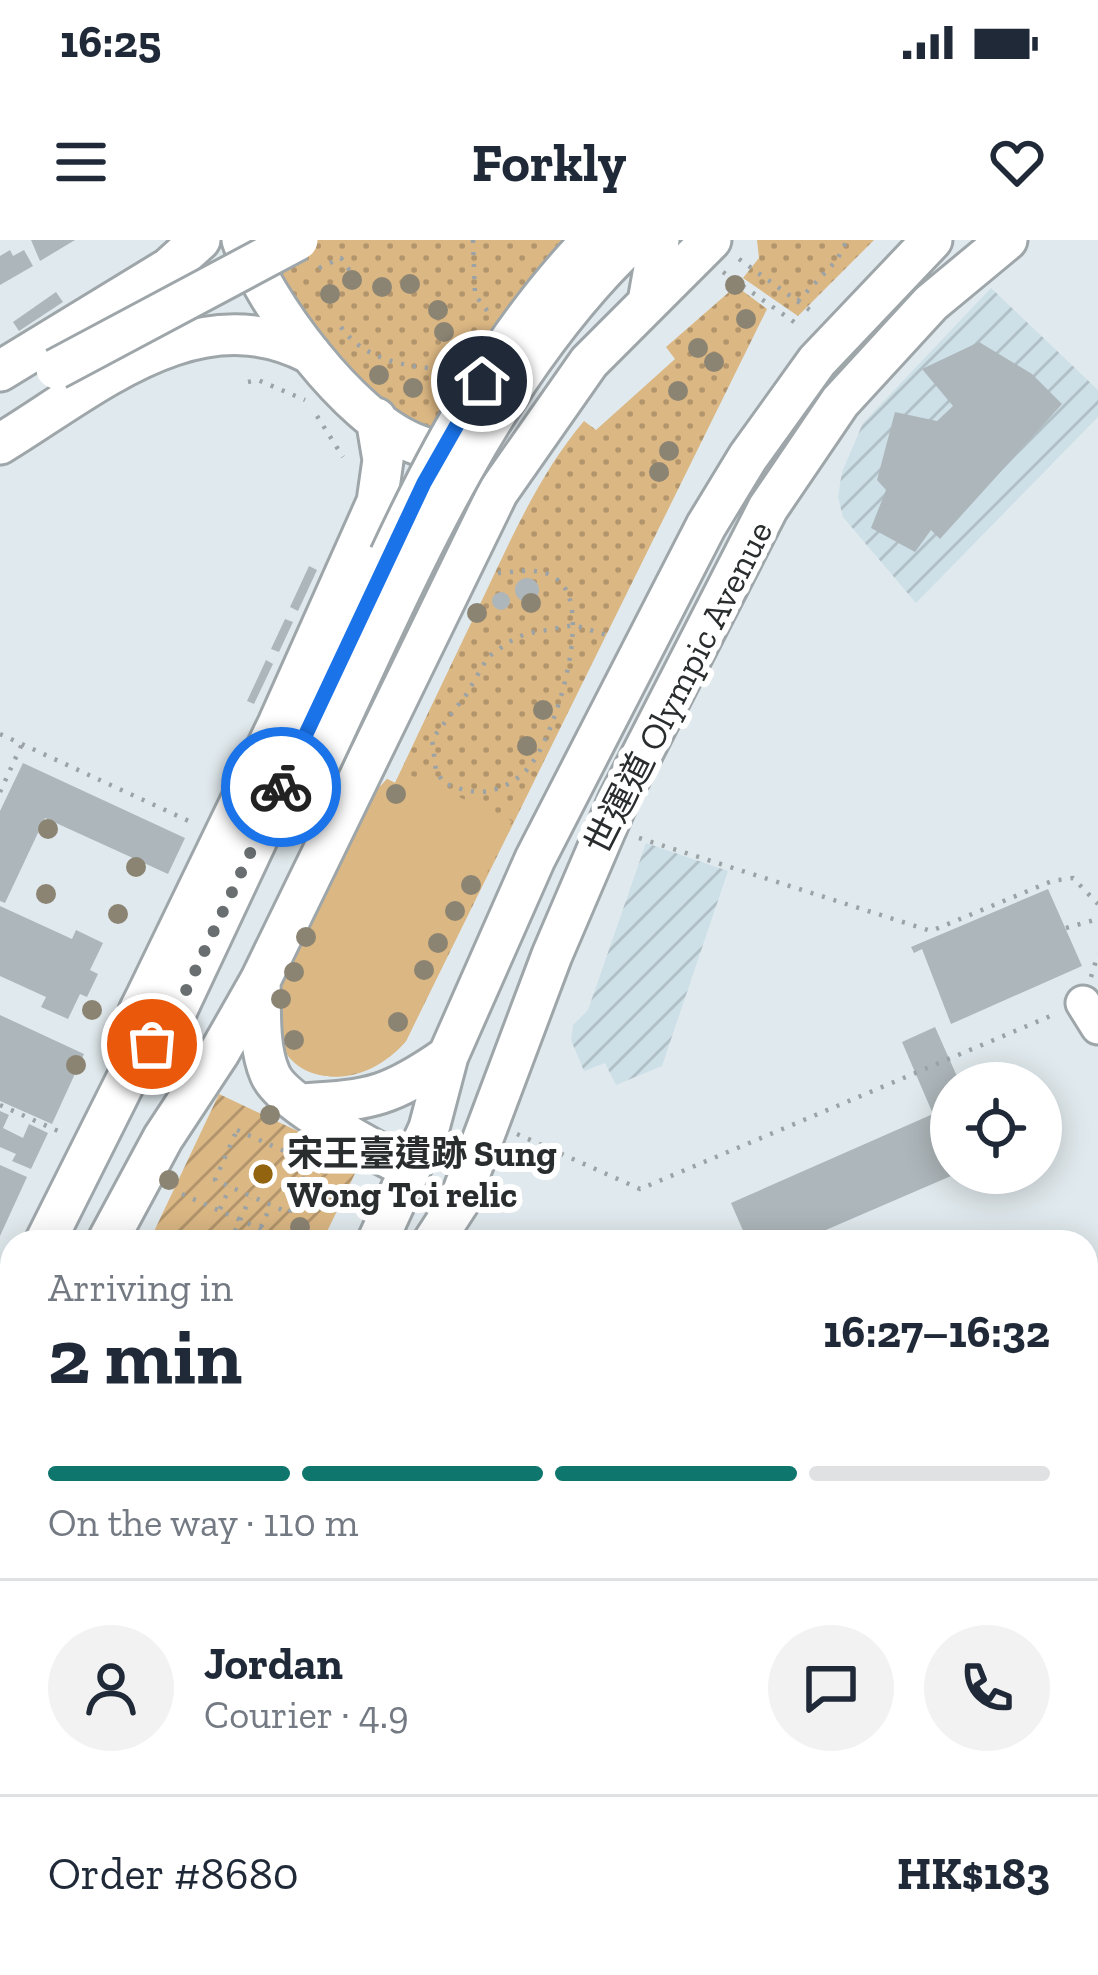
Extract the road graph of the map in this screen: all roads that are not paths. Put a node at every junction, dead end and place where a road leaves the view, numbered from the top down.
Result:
1 (200, 240) edge
2 (242, 240) edge
3 (298, 240) edge
4 (592, 240) edge
5 (633, 240) edge
6 (659, 240) edge
7 (932, 240) edge
8 (1007, 240) edge
9 (719, 252) edge
10 (648, 302) junction
11 (328, 341) junction
12 (0, 371) edge
13 (0, 402) edge
14 (376, 418) junction
15 (539, 429) junction
16 (0, 444) edge
17 (294, 789) junction
18 (260, 981) junction
19 (448, 1056) junction
20 (135, 1062) junction
21 (303, 1104) junction
22 (163, 1138) junction
23 (409, 1168) junction
24 (51, 1230) edge
25 (113, 1230) edge
26 (382, 1230) edge
27 (418, 1230) edge
28 (441, 1230) edge

1 - 12 main road
2 - 11 main road
3 - 13 main road, bridge
4 - 17 main road, bridge
5 - 17 main road, bridge
6 - 10 main road
7 - 19 main road, 世運道 Olympic Avenue
8 - 28 main road, 世運道 Olympic Avenue
9 - 10 main road
10 - 15 main road
11 - 14 main road
11 - 16 main road
14 - 15 main road
14 - 20 main road
15 - 18 main road
17 - 20 main road
17 - 22 main road
18 - 21 main road
18 - 22 main road
19 - 21 main road
19 - 23 main road, 世運道 Olympic Avenue
20 - 24 main road
21 - 23 main road
22 - 25 main road
23 - 26 main road, 世運道 Olympic Avenue
23 - 27 main road

